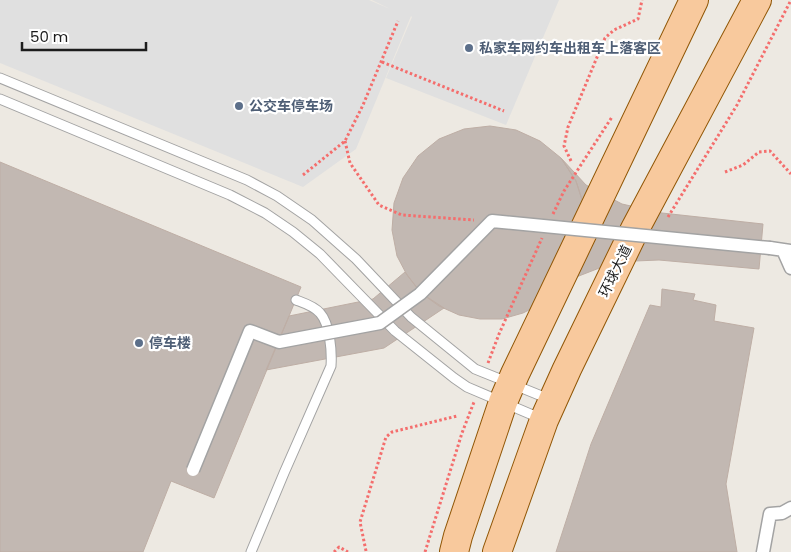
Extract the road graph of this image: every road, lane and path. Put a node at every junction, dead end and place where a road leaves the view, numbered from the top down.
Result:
1 (642, 0) edge
2 (694, 0) edge
3 (757, 0) edge
4 (790, 0) edge
5 (398, 21) dead end
6 (382, 62) junction
7 (0, 78) edge
8 (0, 99) edge
9 (504, 111) dead end
10 (614, 115) dead end
11 (345, 141) junction
12 (572, 161) dead end
13 (725, 172) dead end
14 (791, 174) edge
15 (303, 175) dead end
16 (552, 218) dead end
17 (666, 220) dead end
18 (492, 221) junction
19 (544, 236) dead end
20 (787, 251) edge
21 (791, 268) edge
22 (296, 300) dead end
23 (485, 372) junction
24 (478, 392) junction
25 (507, 392) junction
26 (548, 410) junction
27 (457, 416) dead end
28 (193, 470) dead end
29 (791, 508) edge
30 (366, 551) edge
31 (251, 552) edge
32 (334, 552) edge
33 (348, 552) edge
34 (360, 552) edge
35 (425, 552) edge
36 (454, 552) edge
37 (497, 552) edge
38 (763, 552) edge

1 - 12 path
2 - 25 main road
3 - 26 main road, 环球大道
4 - 17 path
5 - 6 path
6 - 9 path
6 - 11 path
7 - 23 lane
8 - 24 lane
10 - 16 path
11 - 15 path
11 - 18 path
13 - 14 path
18 - 20 street, bridge
18 - 28 street, bridge
19 - 23 path
20 - 21 street
22 - 31 lane
23 - 25 lane
24 - 25 lane
24 - 35 path
25 - 26 lane
25 - 26 lane
25 - 36 main road
26 - 37 main road, 环球大道
27 - 30 path
29 - 38 street
30 - 34 path
32 - 33 path

